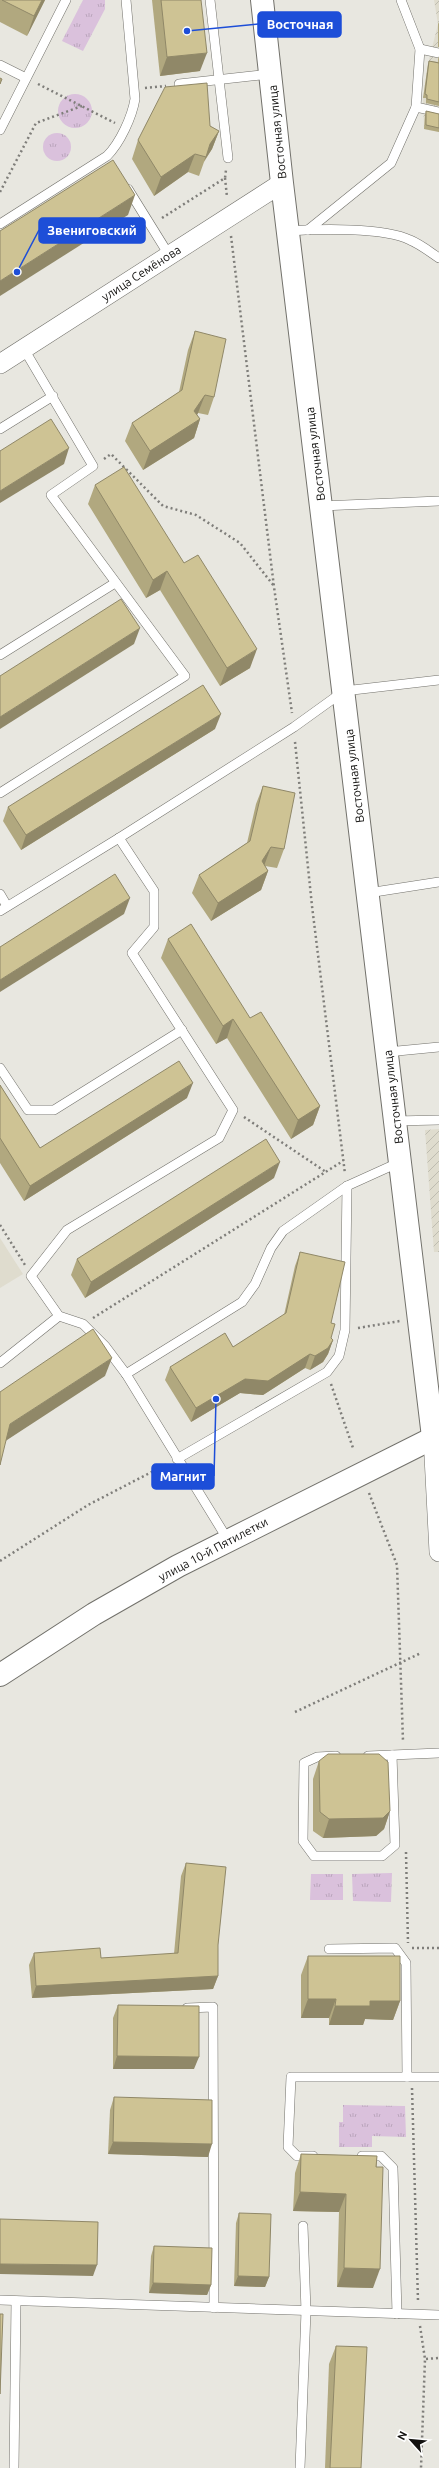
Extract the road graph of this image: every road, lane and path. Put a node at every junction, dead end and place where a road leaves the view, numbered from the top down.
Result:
1 (66, 0) edge
2 (126, 0) edge
3 (210, 0) edge
4 (262, 0) edge
5 (401, 0) edge
6 (420, 49) junction
7 (439, 53) edge
8 (0, 65) edge
9 (270, 74) junction
10 (26, 78) junction
11 (219, 80) junction
12 (180, 84) joint
13 (135, 90) junction
14 (82, 106) junction
15 (416, 107) junction
16 (439, 112) edge
17 (124, 127) junction
18 (0, 130) edge
19 (228, 158) joint
20 (225, 178) junction
21 (123, 181) edge
22 (282, 183) junction
23 (0, 192) edge
24 (228, 217) junction
25 (0, 224) edge
26 (151, 225) junction
27 (298, 230) junction
28 (169, 255) junction
29 (439, 258) edge
30 (24, 349) junction
31 (0, 364) edge
32 (53, 396) junction
33 (0, 429) edge
34 (94, 466) junction
35 (439, 501) edge
36 (321, 506) junction
37 (115, 583) junction
38 (274, 587) junction
39 (0, 655) edge
40 (439, 680) edge
41 (344, 691) junction
42 (294, 727) junction
43 (0, 793) edge
44 (119, 838) junction
45 (439, 882) edge
46 (368, 893) junction
47 (0, 894) edge
48 (4, 908) edge
49 (182, 1030) junction
50 (439, 1047) edge
51 (387, 1052) junction
52 (0, 1068) edge
53 (233, 1110) junction
54 (439, 1120) edge
55 (395, 1121) junction
56 (343, 1161) junction
57 (400, 1162) junction
58 (326, 1172) junction
59 (347, 1186) junction
60 (0, 1225) edge
61 (31, 1276) junction
62 (59, 1316) junction
63 (402, 1321) dead end
64 (83, 1324) junction
65 (345, 1330) junction
66 (0, 1363) edge
67 (327, 1372) junction
68 (126, 1374) junction
69 (436, 1436) edge
70 (353, 1448) dead end
71 (177, 1459) junction
72 (369, 1493) dead end
73 (228, 1540) junction
74 (439, 1552) edge
75 (0, 1561) edge
76 (421, 1652) dead end
77 (400, 1662) junction
78 (0, 1675) edge
79 (295, 1712) dead end
80 (439, 1753) edge
81 (392, 1755) junction
82 (403, 1755) junction
83 (347, 1756) edge
84 (362, 1756) edge
85 (406, 1848) dead end
86 (439, 1948) edge
87 (329, 1949) dead end
88 (178, 2008) edge
89 (410, 2077) junction
90 (439, 2077) edge
91 (320, 2156) edge
92 (351, 2156) edge
93 (302, 2226) dead end
94 (0, 2300) edge
95 (16, 2301) junction
96 (214, 2308) junction
97 (306, 2311) junction
98 (397, 2314) junction
99 (419, 2315) junction
100 (439, 2315) edge
101 (439, 2358) edge
102 (426, 2359) junction
103 (14, 2468) edge
104 (300, 2468) edge
105 (421, 2468) edge

1 - 10 lane
2 - 13 lane
3 - 11 lane
4 - 9 main road, Восточная улица
5 - 6 lane
6 - 7 lane
6 - 15 lane
8 - 10 lane
9 - 11 lane
9 - 22 main road, Восточная улица
10 - 14 path
10 - 18 lane
11 - 12 lane
11 - 19 lane
12 - 13 path
13 - 17 lane
14 - 17 path
14 - 23 path
15 - 16 lane
15 - 27 lane
17 - 25 lane
19 - 20 path
20 - 24 path
20 - 26 path
21 - 26 lane
22 - 24 street, улица Семёнова
22 - 27 main road, Восточная улица
24 - 28 street, улица Семёнова
24 - 38 path
26 - 28 lane
27 - 29 lane
27 - 36 main road, Восточная улица
28 - 30 street, улица Семёнова
30 - 31 street, улица Семёнова
30 - 32 lane
32 - 33 lane
32 - 34 lane
34 - 37 lane
34 - 38 path
35 - 36 lane
36 - 41 main road, Восточная улица
37 - 39 lane
37 - 43 lane
38 - 42 path
40 - 41 lane
41 - 42 lane
41 - 46 main road, Восточная улица
42 - 44 lane
42 - 56 path
44 - 48 lane
44 - 49 lane
45 - 46 lane
46 - 51 main road, Восточная улица
47 - 48 lane
49 - 52 lane
49 - 53 lane
50 - 51 lane
51 - 55 main road, Восточная улица
53 - 58 path
53 - 61 lane
54 - 55 lane
55 - 57 main road, Восточная улица
56 - 58 path
56 - 59 path
57 - 59 lane
57 - 69 main road, Восточная улица
58 - 64 path
59 - 65 lane
59 - 68 lane
60 - 61 path
61 - 62 lane
62 - 64 lane
62 - 66 lane
63 - 65 path
64 - 68 lane
65 - 67 lane
67 - 70 path
67 - 71 lane
68 - 71 lane
69 - 73 main road, улица 10-й Пятилетки
69 - 74 street, Восточная улица
71 - 73 lane
71 - 75 path
72 - 77 path
73 - 78 main road, улица 10-й Пятилетки
76 - 77 path
77 - 79 path
77 - 82 path
80 - 82 lane
81 - 82 lane
81 - 83 lane
81 - 84 lane
85 - 86 path
87 - 89 lane
88 - 96 lane
89 - 90 lane
89 - 91 lane
89 - 99 path
92 - 98 lane
93 - 97 lane
94 - 95 lane
95 - 96 lane
95 - 103 lane
96 - 97 lane
97 - 98 lane
97 - 104 lane
98 - 99 lane
99 - 100 lane
99 - 102 path
101 - 102 path
102 - 105 path

